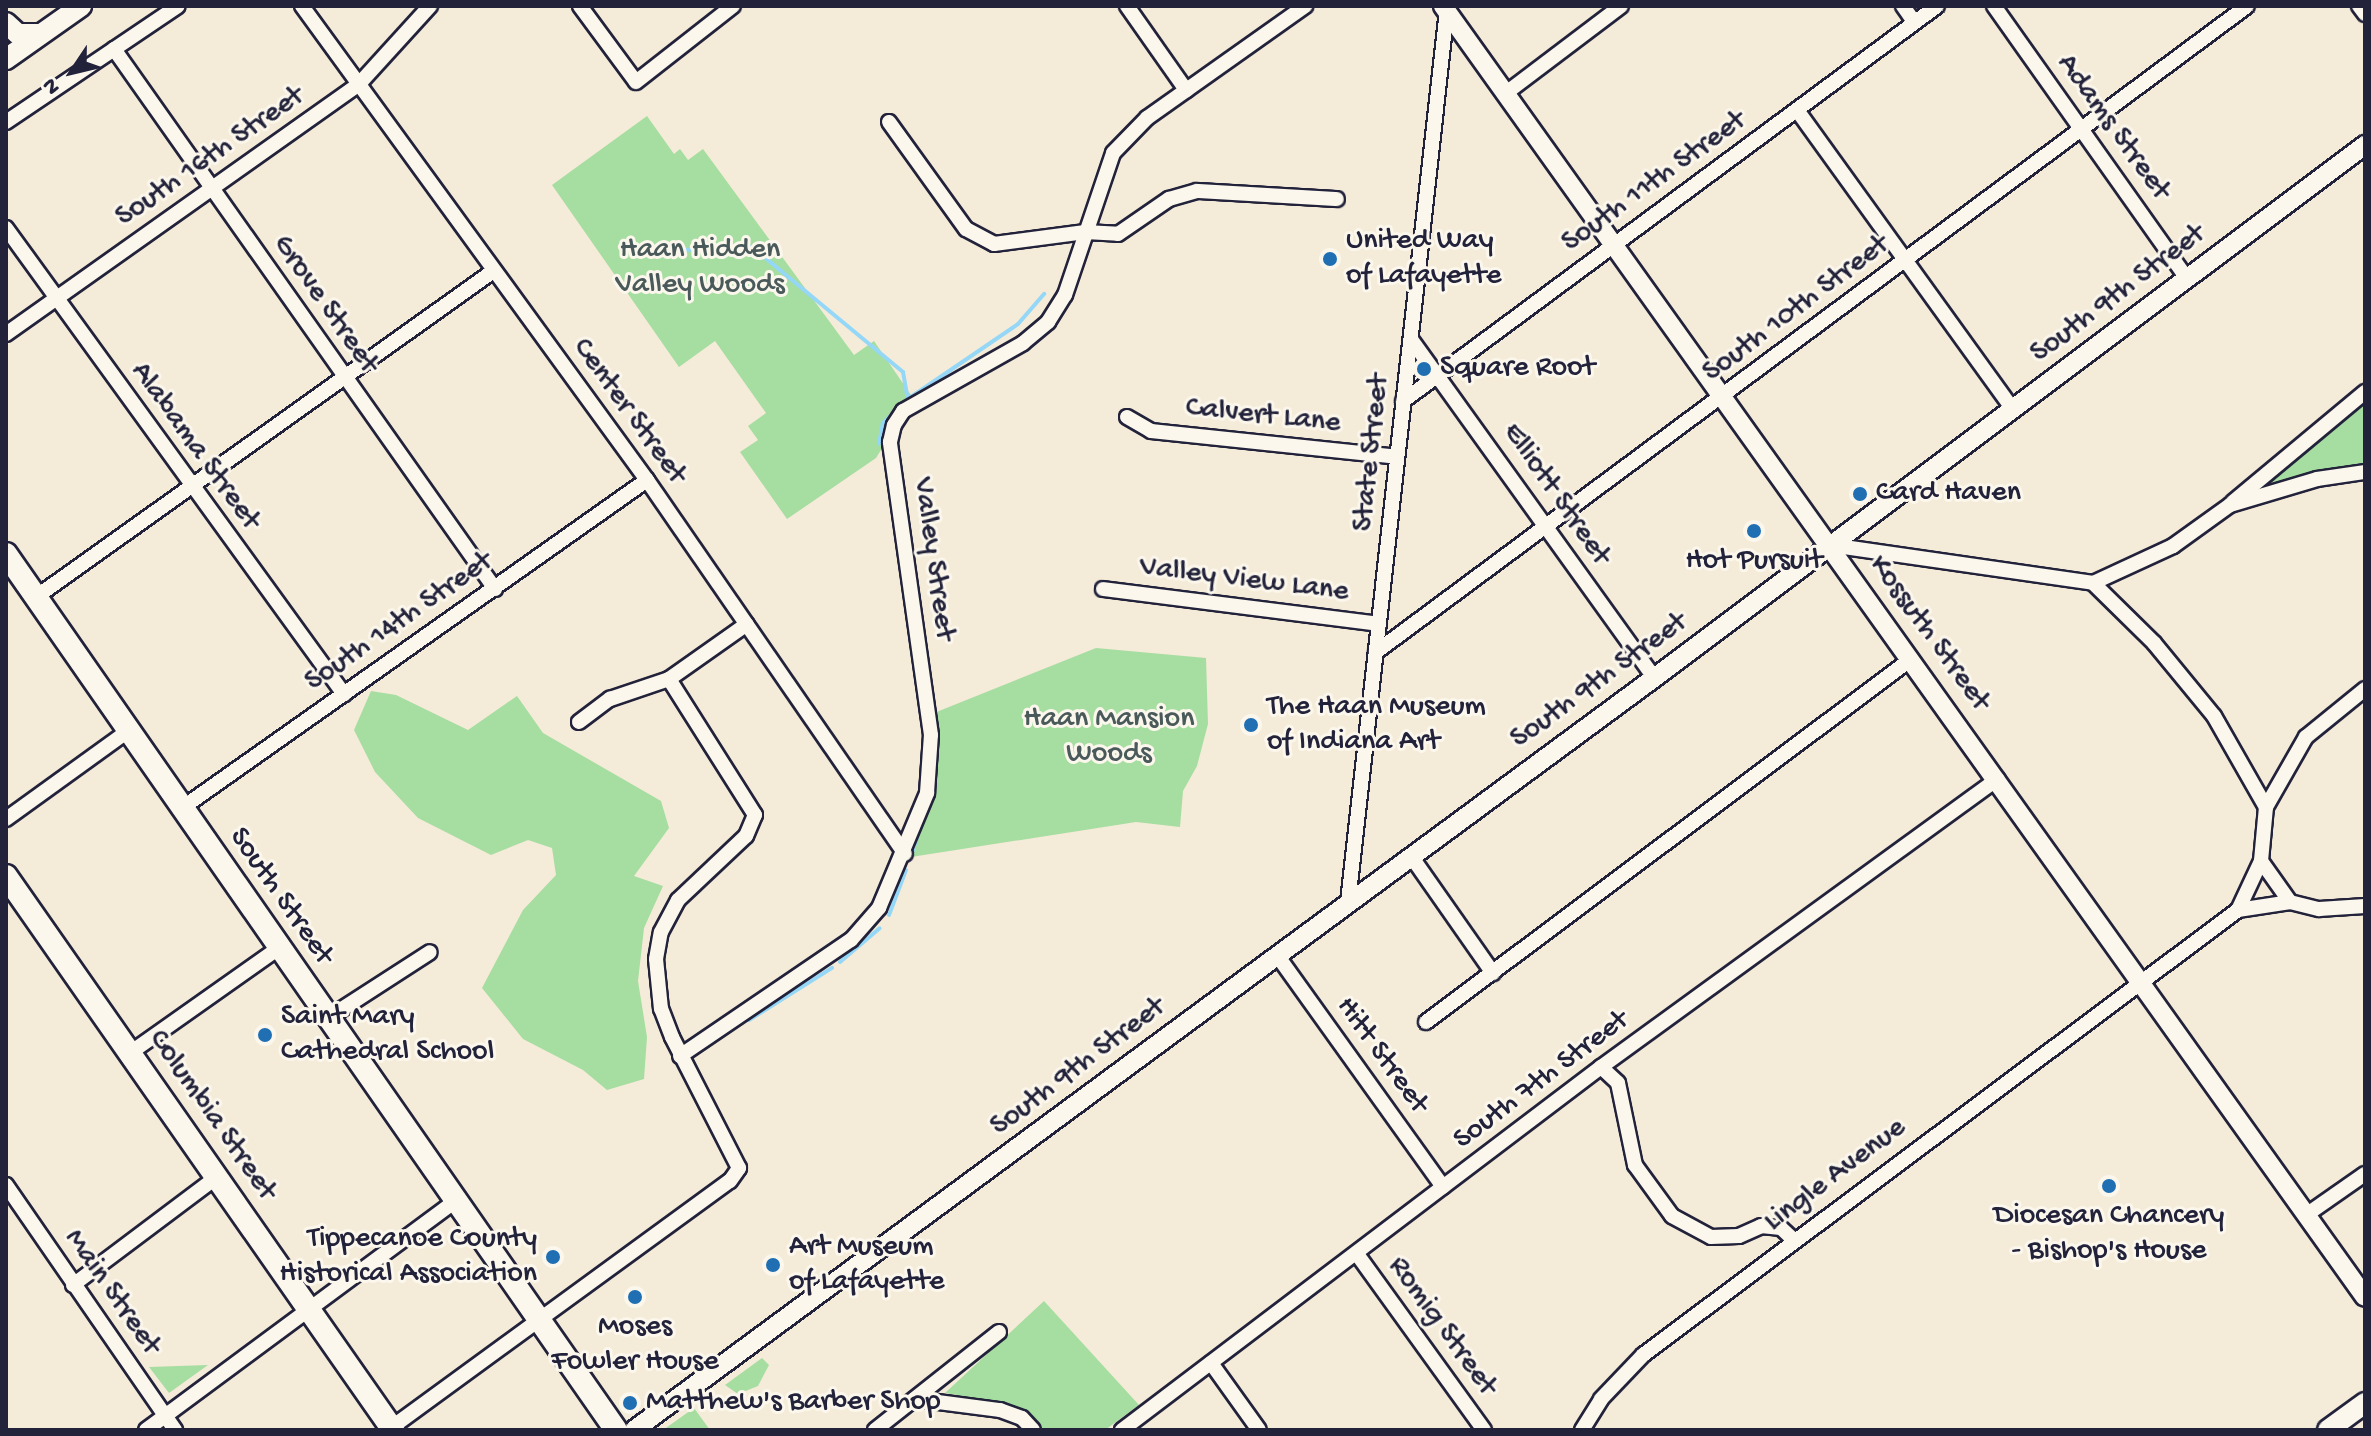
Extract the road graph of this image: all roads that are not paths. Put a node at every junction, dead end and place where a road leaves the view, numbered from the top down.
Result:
1 (81, 6) edge
2 (178, 6) edge
3 (302, 6) edge
4 (430, 6) edge
5 (580, 6) edge
6 (733, 6) edge
7 (1127, 6) edge
8 (1305, 6) edge
9 (1621, 6) edge
10 (1903, 6) edge
11 (1937, 6) edge
12 (1994, 6) edge
13 (2247, 6) edge
14 (2359, 6) edge
15 (1445, 8) edge
16 (2365, 14) edge
17 (1914, 22) junction
18 (6, 23) edge
19 (40, 34) junction
20 (114, 49) junction
21 (6, 59) edge
22 (358, 85) junction
23 (1186, 90) junction
24 (1506, 93) junction
25 (1797, 110) junction
26 (6, 122) edge
27 (889, 122) dead end
28 (2082, 131) junction
29 (2365, 145) edge
30 (212, 190) junction
31 (1337, 199) dead end
32 (6, 228) edge
33 (1085, 232) junction
34 (1616, 246) junction
35 (1907, 261) junction
36 (492, 272) junction
37 (2187, 279) junction
38 (56, 299) junction
39 (6, 334) edge
40 (1413, 342) junction
41 (1436, 375) junction
42 (344, 379) junction
43 (2365, 392) edge
44 (1724, 397) junction
45 (1403, 401) junction
46 (2013, 410) junction
47 (1127, 417) dead end
48 (1397, 457) junction
49 (2365, 472) edge
50 (647, 480) junction
51 (190, 489) junction
52 (2230, 505) junction
53 (1546, 528) junction
54 (1830, 545) junction
55 (6, 554) edge
56 (2093, 583) junction
57 (495, 589) junction
58 (1103, 589) dead end
59 (36, 597) junction
60 (747, 624) junction
61 (1379, 624) junction
62 (1376, 652) junction
63 (1911, 659) junction
64 (1654, 678) junction
65 (669, 679) junction
66 (2365, 689) edge
67 (344, 694) junction
68 (579, 722) dead end
69 (128, 731) junction
70 (1997, 779) junction
71 (2266, 807) junction
72 (182, 808) junction
73 (6, 819) edge
74 (905, 854) junction
75 (1411, 856) junction
76 (2261, 861) junction
77 (8, 882) edge
78 (1348, 902) junction
79 (2290, 902) junction
80 (2365, 906) edge
81 (2238, 910) junction
82 (279, 948) junction
83 (430, 952) dead end
84 (1277, 955) junction
85 (1493, 973) junction
86 (2139, 982) junction
87 (328, 1018) junction
88 (1426, 1022) dead end
89 (130, 1053) junction
90 (680, 1056) junction
91 (1601, 1067) junction
92 (2365, 1174) edge
93 (217, 1177) junction
94 (6, 1185) edge
95 (1443, 1187) junction
96 (456, 1201) junction
97 (2309, 1213) junction
98 (1794, 1240) junction
99 (1357, 1254) junction
100 (73, 1285) junction
101 (2365, 1297) edge
102 (309, 1310) junction
103 (540, 1322) junction
104 (999, 1332) dead end
105 (1211, 1363) junction
106 (915, 1399) junction
107 (2365, 1403) edge
108 (165, 1416) junction
109 (391, 1429) edge
110 (146, 1430) edge
111 (175, 1430) edge
112 (616, 1430) edge
113 (634, 1430) edge
114 (875, 1430) edge
115 (1033, 1430) edge
116 (1122, 1430) edge
117 (1259, 1430) edge
118 (1484, 1430) edge
119 (1582, 1430) edge
120 (2328, 1430) edge

1 - 19 main road
2 - 20 street
3 - 22 street, Center Street
4 - 22 street, South 16th Street
5 - 6 street
7 - 23 street
8 - 23 street
9 - 24 street
10 - 17 street
11 - 17 street, South 11th Street
12 - 28 street, Adams Street
13 - 28 street, South 10th Street
14 - 16 street
15 - 24 street, Kossuth Street
15 - 40 street, State Street
17 - 25 street, South 11th Street
18 - 19 main road
19 - 21 main road
20 - 26 street
20 - 30 street, Grove Street
22 - 30 street, South 16th Street
22 - 36 street, Center Street
23 - 33 street, Valley Street
24 - 34 street, Kossuth Street
25 - 34 street, South 11th Street
25 - 35 street
27 - 33 street
28 - 35 street, South 10th Street
28 - 37 street, Adams Street
29 - 37 street, South 9th Street
30 - 38 street, South 16th Street
30 - 42 street, Grove Street
31 - 33 street
32 - 38 street, Alabama Street
33 - 74 street, Valley Street
34 - 41 street, South 11th Street
34 - 44 street, Kossuth Street
35 - 44 street, South 10th Street
35 - 46 street
36 - 42 street
36 - 50 street, Center Street
37 - 46 street, South 9th Street
38 - 39 street, South 16th Street
38 - 51 street, Alabama Street
40 - 41 street, Elliott Street
40 - 45 street, State Street
41 - 45 street, South 11th Street
41 - 53 street, Elliott Street
42 - 51 street
42 - 57 street, Grove Street
43 - 52 street
44 - 53 street, South 10th Street
44 - 54 street, Kossuth Street
45 - 48 street, State Street
46 - 54 street, South 9th Street
47 - 48 street, Calvert Lane
48 - 61 street, State Street
49 - 52 street
50 - 57 street, South 14th Street
50 - 60 street, Center Street
51 - 59 street
51 - 67 street, Alabama Street
52 - 56 street
53 - 62 street, South 10th Street
53 - 64 street, Elliott Street
54 - 56 street
54 - 63 street, Kossuth Street
54 - 64 street, South 9th Street
55 - 59 main road, South Street
56 - 71 street
57 - 67 street, South 14th Street
58 - 61 street, Valley View Lane
59 - 69 main road, South Street
60 - 65 street
60 - 74 street, Center Street
61 - 62 street, State Street
62 - 78 street, State Street
63 - 70 street, Kossuth Street
63 - 85 street
64 - 75 street, South 9th Street
65 - 68 street
65 - 90 street
66 - 71 street
67 - 72 street, South 14th Street
69 - 72 main road, South Street
69 - 73 street
70 - 86 street, Kossuth Street
70 - 91 street, South 7th Street
71 - 76 street
72 - 82 main road, South Street
74 - 90 street, Valley Street
75 - 78 street, South 9th Street
75 - 85 street
76 - 79 street
76 - 81 street
77 - 89 main road, Columbia Street
78 - 84 street, South 9th Street
79 - 80 street
79 - 81 street
81 - 86 street, Lingle Avenue
82 - 87 main road, South Street
82 - 89 street
83 - 87 street
84 - 95 street, Hitt Street
84 - 113 street, South 9th Street
85 - 88 street
86 - 97 street, Kossuth Street
86 - 98 street, Lingle Avenue
87 - 96 main road, South Street
89 - 93 main road, Columbia Street
90 - 103 street
91 - 95 street, South 7th Street
91 - 98 street
92 - 97 street
93 - 100 street
93 - 102 main road, Columbia Street
94 - 100 street, Main Street
95 - 99 street, South 7th Street
96 - 102 street
96 - 103 main road, South Street
97 - 101 street, Kossuth Street
98 - 119 street, Lingle Avenue
99 - 105 street, South 7th Street
99 - 118 street, Romig Street
100 - 108 street, Main Street
102 - 108 street
102 - 109 main road, Columbia Street
103 - 109 street
103 - 112 main road, South Street
104 - 106 street
105 - 116 street, South 7th Street
105 - 117 street
106 - 114 street
106 - 115 street
107 - 120 main road
108 - 110 street
108 - 111 street, Main Street

